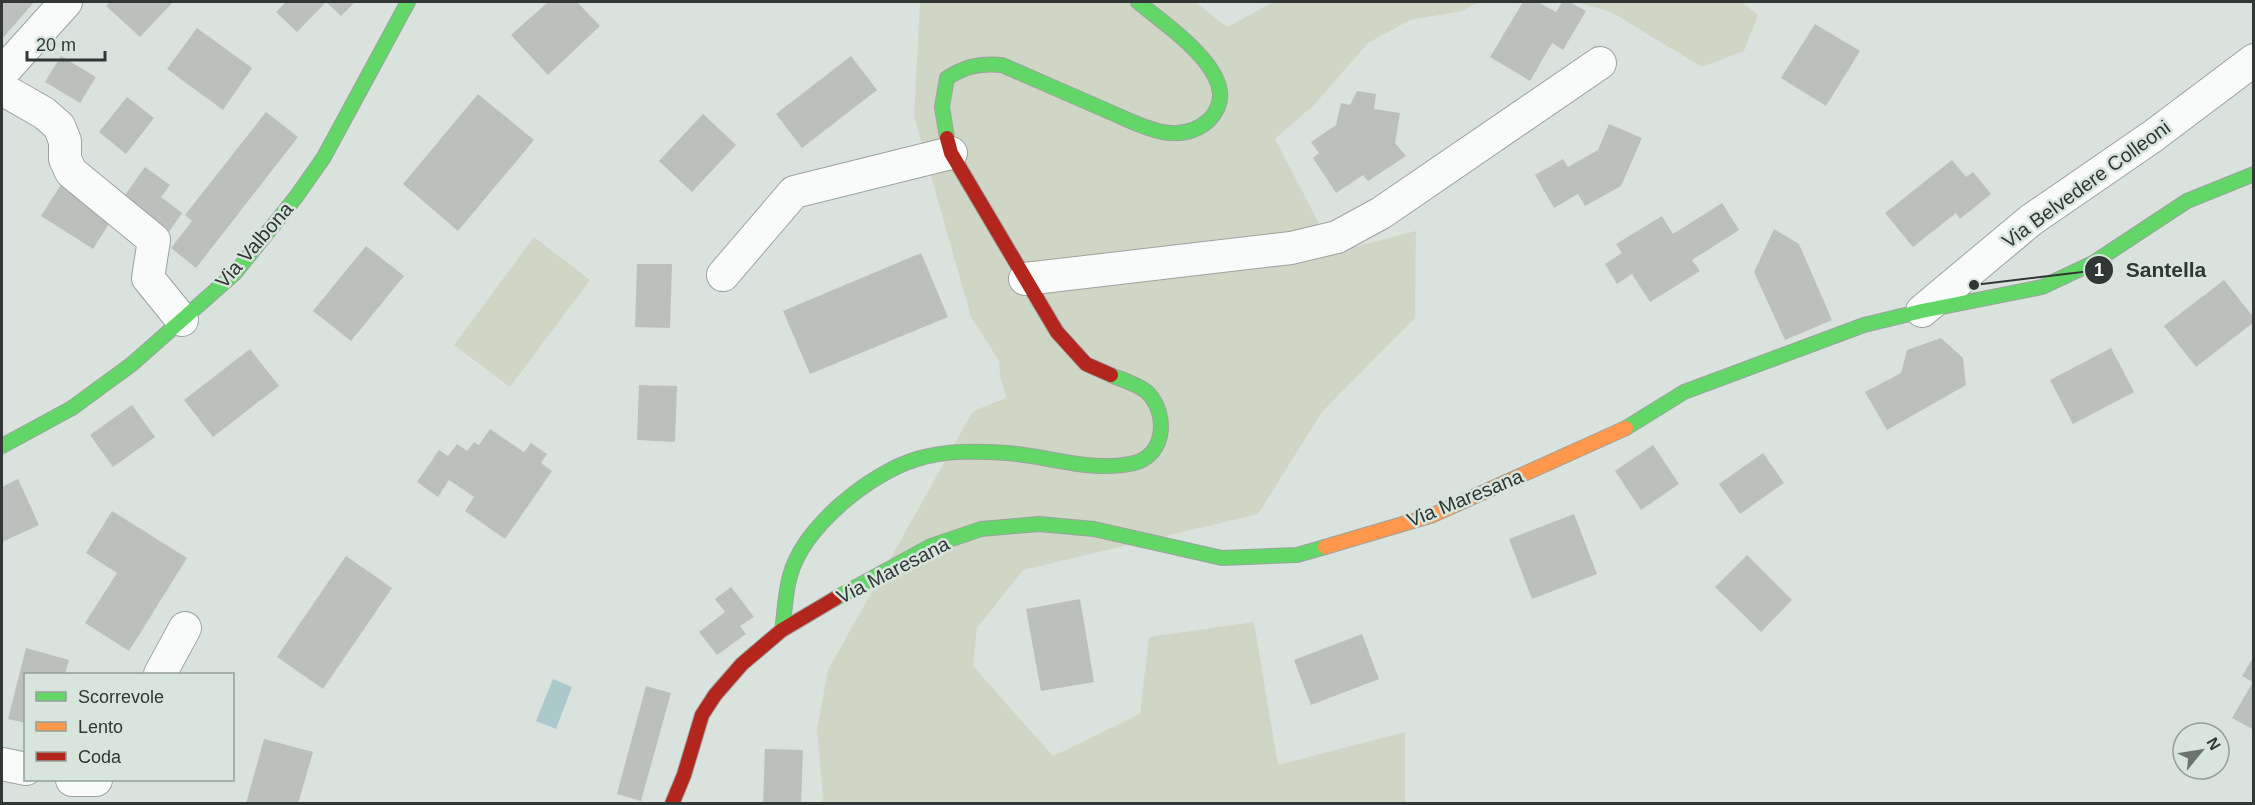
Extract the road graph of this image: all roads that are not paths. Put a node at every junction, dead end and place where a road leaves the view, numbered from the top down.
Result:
1 (66, 2) edge
2 (408, 2) edge
3 (1138, 2) edge
4 (2253, 60) edge
5 (1600, 63) dead end
6 (2, 73) edge
7 (2, 89) edge
8 (951, 153) junction
9 (2253, 174) edge
10 (723, 275) dead end
11 (1024, 279) junction
12 (1922, 311) junction
13 (182, 320) junction
14 (2, 446) edge
15 (185, 628) dead end
16 (782, 630) junction
17 (161, 673) edge
18 (2, 764) edge
19 (24, 769) edge
20 (672, 804) edge

1 - 6 street
2 - 13 street, Via Valbona
3 - 8 street
4 - 12 street, Via Belvedere Colleoni
5 - 11 street
7 - 13 street
8 - 10 street
8 - 11 street
9 - 12 street, Via Maresana
11 - 16 street
12 - 16 street, Via Maresana
13 - 14 street, Via Valbona
15 - 17 street
16 - 20 street, Via Maresana
18 - 19 street

